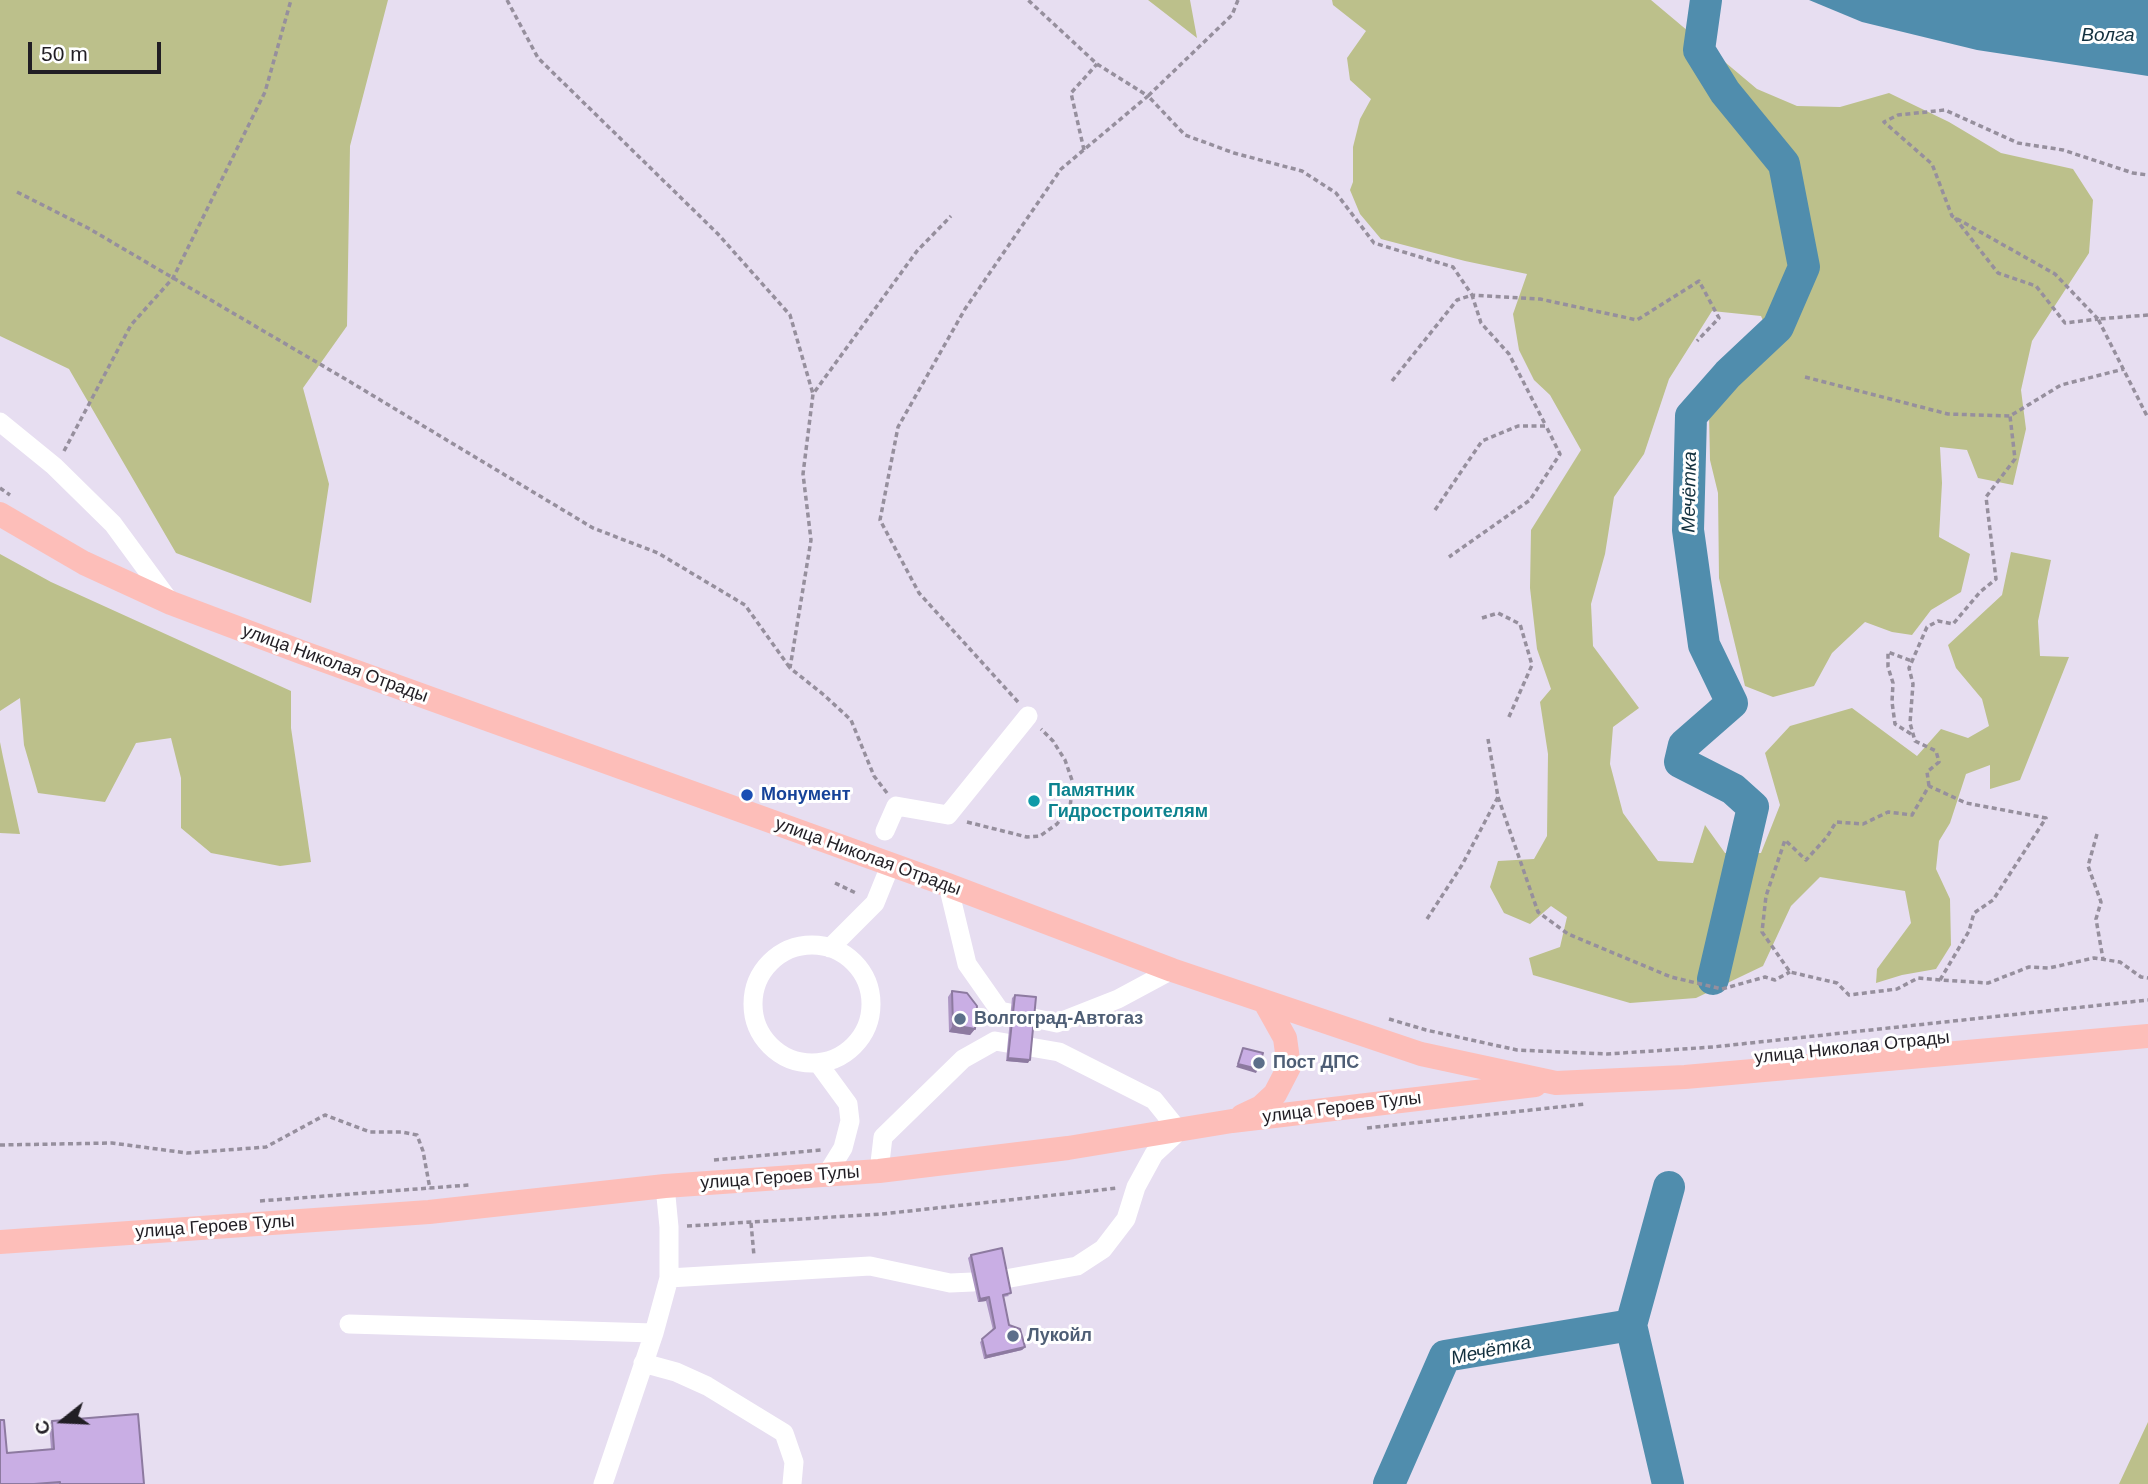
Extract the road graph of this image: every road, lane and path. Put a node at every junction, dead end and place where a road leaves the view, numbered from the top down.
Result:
1 (291, 0) edge
2 (507, 0) edge
3 (1028, 0) edge
4 (1238, 0) edge
5 (1097, 64) junction
6 (1147, 96) junction
7 (1084, 150) junction
8 (2148, 175) edge
9 (18, 192) dead end
10 (951, 216) dead end
11 (1952, 216) junction
12 (173, 278) junction
13 (1472, 295) junction
14 (2148, 315) edge
15 (2098, 319) junction
16 (1697, 341) dead end
17 (2124, 369) junction
18 (1805, 377) dead end
19 (1392, 381) dead end
20 (813, 394) junction
21 (2010, 416) junction
22 (2148, 418) edge
23 (0, 422) edge
24 (1546, 426) junction
25 (54, 466) junction
26 (0, 488) edge
27 (10, 507) edge
28 (1435, 510) dead end
29 (1449, 557) dead end
30 (171, 603) junction
31 (1482, 618) dead end
32 (1912, 661) junction
33 (790, 668) junction
34 (1028, 716) junction
35 (1508, 719) dead end
36 (1913, 735) junction
37 (1488, 739) dead end
38 (1929, 786) junction
39 (1498, 797) junction
40 (896, 806) junction
41 (948, 814) junction
42 (885, 831) dead end
43 (2097, 834) dead end
44 (890, 866) junction
45 (835, 883) dead end
46 (948, 886) junction
47 (875, 903) junction
48 (1427, 919) dead end
49 (830, 948) junction
50 (2103, 959) junction
51 (1172, 970) junction
52 (1790, 972) junction
53 (2148, 978) edge
54 (1940, 980) junction
55 (2148, 1000) edge
56 (1266, 1004) junction
57 (1388, 1019) dead end
58 (2148, 1019) edge
59 (2148, 1036) edge
60 (818, 1063) junction
61 (1556, 1083) junction
62 (1232, 1121) junction
63 (1179, 1131) junction
64 (0, 1145) edge
65 (843, 1148) junction
66 (706, 1160) dead end
67 (879, 1171) junction
68 (827, 1174) junction
69 (472, 1184) dead end
70 (665, 1186) junction
71 (1136, 1186) junction
72 (429, 1200) junction
73 (250, 1202) dead end
74 (751, 1223) junction
75 (669, 1227) junction
76 (0, 1242) edge
77 (756, 1272) junction
78 (669, 1278) junction
79 (1005, 1279) edge
80 (973, 1282) edge
81 (349, 1324) dead end
82 (654, 1333) junction
83 (643, 1363) junction
84 (603, 1484) edge
85 (792, 1484) edge

1 - 12 path
2 - 20 path
3 - 5 path
4 - 6 path
5 - 6 path
5 - 7 path
6 - 7 path
6 - 13 path
7 - 34 path
8 - 11 path
9 - 12 path
10 - 20 path
11 - 15 path
11 - 15 path
12 - 25 path
12 - 33 path
13 - 16 path
13 - 19 path
13 - 24 path
14 - 15 path
15 - 17 path
17 - 21 path
17 - 22 path
18 - 21 path
20 - 33 path
21 - 32 path
23 - 25 street
24 - 28 path
24 - 29 path
25 - 30 street
26 - 27 path
27 - 30 main road, улица Николая Отрады
30 - 44 main road, улица Николая Отрады
31 - 35 path
32 - 36 path
32 - 36 path
33 - 40 path
34 - 41 street
34 - 41 path
36 - 38 path
37 - 39 path
38 - 52 path
38 - 54 path
39 - 48 path
39 - 52 path
40 - 41 street
40 - 42 street
43 - 50 path
44 - 46 main road, улица Николая Отрады
44 - 47 street
45 - 47 path
46 - 51 main road, улица Николая Отрады
46 - 51 street
47 - 49 street
49 - 60 street
49 - 60 street
50 - 53 path
50 - 54 path
51 - 56 main road, улица Николая Отрады
52 - 54 path
55 - 57 path
56 - 61 main road, улица Николая Отрады
56 - 62 main road
58 - 61 main road, улица Николая Отрады
59 - 61 main road, улица Николая Отрады
60 - 65 street
61 - 62 main road, улица Героев Тулы
62 - 63 main road, улица Героев Тулы
63 - 67 main road, улица Героев Тулы
63 - 67 street
63 - 71 street
64 - 72 path
65 - 66 path
65 - 68 street
67 - 68 main road, улица Героев Тулы
68 - 70 main road, улица Героев Тулы
69 - 72 path
70 - 72 main road, улица Героев Тулы
70 - 75 street
71 - 74 path
71 - 79 street
72 - 73 path
72 - 76 main road, улица Героев Тулы
74 - 75 path
74 - 77 path
75 - 78 street
77 - 78 street
77 - 80 street
78 - 82 street
81 - 82 street
82 - 83 street
83 - 84 street
83 - 85 street

